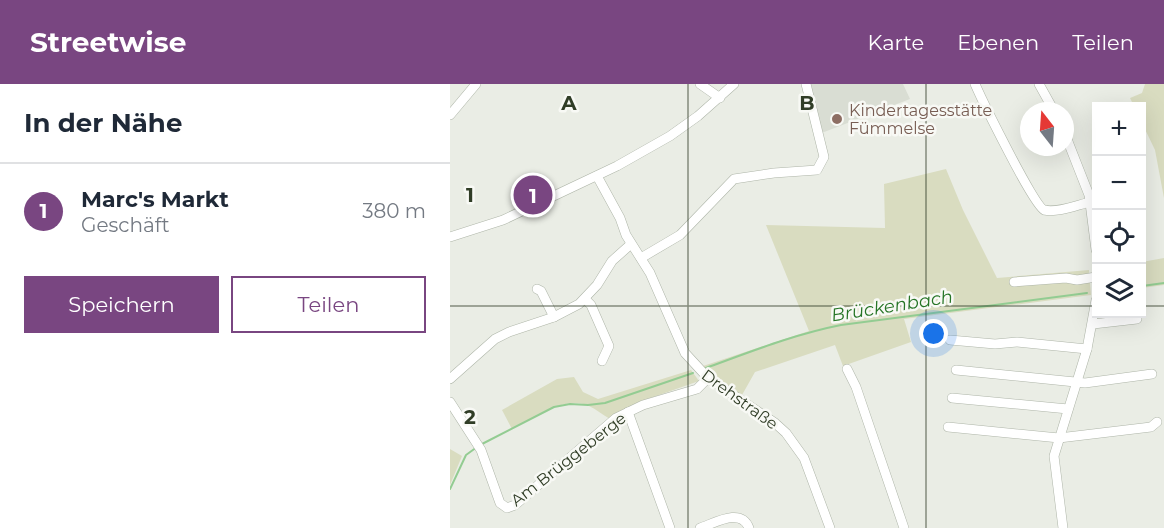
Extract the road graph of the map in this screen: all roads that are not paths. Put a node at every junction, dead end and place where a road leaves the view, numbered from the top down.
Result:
1 (476, 84) edge
2 (700, 84) edge
3 (734, 84) edge
4 (806, 84) edge
5 (975, 84) edge
6 (1039, 84) edge
7 (720, 98) junction
8 (1049, 102) edge
9 (450, 115) edge
10 (1073, 156) edge
11 (597, 176) junction
12 (1090, 201) junction
13 (1092, 217) edge
14 (450, 237) edge
15 (631, 244) junction
16 (641, 258) junction
17 (1092, 278) edge
18 (1014, 282) dead end
19 (537, 289) dead end
20 (585, 298) junction
21 (554, 317) junction
22 (1094, 318) edge
23 (1137, 319) dead end
24 (1093, 324) junction
25 (950, 340) dead end
26 (1088, 349) junction
27 (602, 361) dead end
28 (847, 369) dead end
29 (956, 370) dead end
30 (1152, 374) dead end
31 (708, 378) junction
32 (450, 380) edge
33 (1078, 382) junction
34 (952, 398) dead end
35 (450, 402) edge
36 (1068, 409) junction
37 (628, 412) junction
38 (1157, 422) dead end
39 (948, 427) dead end
40 (1059, 438) junction
41 (670, 528) edge
42 (700, 528) edge
43 (749, 528) edge
44 (830, 528) edge
45 (904, 528) edge
46 (1063, 528) edge

1 - 9 street
2 - 7 street
3 - 7 street
4 - 16 street
5 - 12 street
6 - 8 street
7 - 11 street
10 - 12 street
11 - 14 street
11 - 15 street, Drehstraße
12 - 13 street
15 - 16 street, Drehstraße
15 - 20 street
16 - 31 street, Drehstraße
17 - 18 street
19 - 21 street
20 - 21 street
20 - 27 street
21 - 32 street
22 - 24 street
23 - 24 street
24 - 26 street
25 - 26 street
26 - 33 street
28 - 45 street
29 - 33 street
30 - 33 street
31 - 37 street, Am Brüggeberge
31 - 44 street, Drehstraße
33 - 36 street
34 - 36 street
35 - 37 street, Am Brüggeberge
36 - 40 street
37 - 41 street
38 - 40 street
39 - 40 street
40 - 46 street
42 - 43 street

